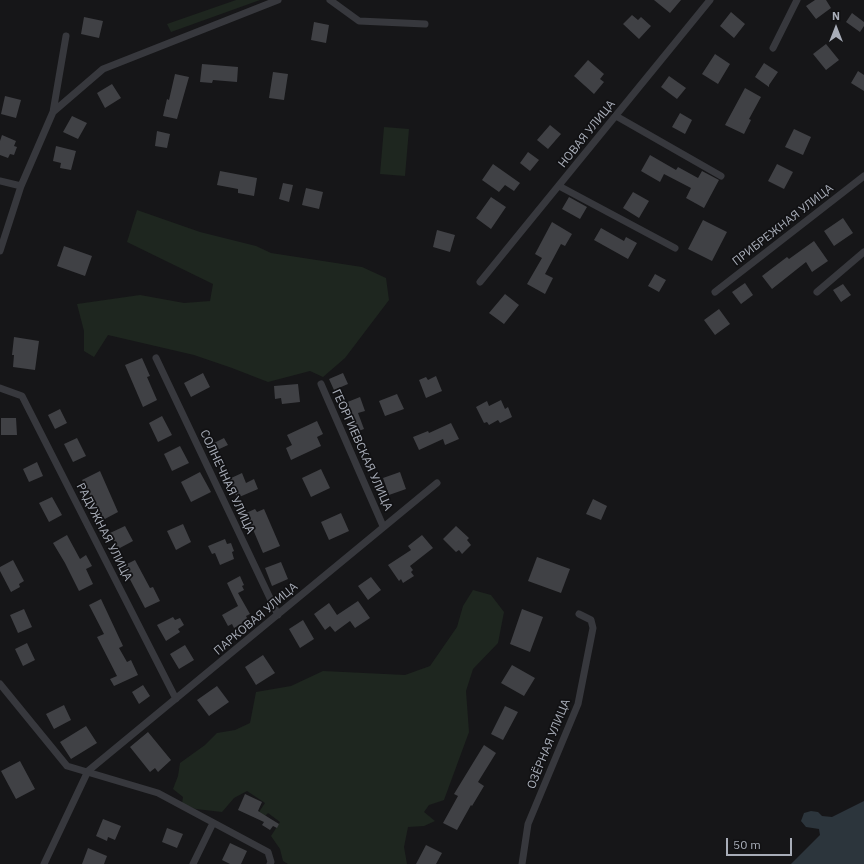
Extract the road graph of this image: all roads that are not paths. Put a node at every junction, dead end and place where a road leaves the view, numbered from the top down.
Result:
1 (278, 0) edge
2 (330, 0) edge
3 (710, 0) edge
4 (797, 0) edge
5 (425, 24) dead end
6 (66, 36) dead end
7 (773, 48) dead end
8 (53, 112) junction
9 (616, 116) junction
10 (722, 176) dead end
11 (864, 176) edge
12 (0, 181) edge
13 (21, 186) junction
14 (559, 186) junction
15 (675, 248) dead end
16 (0, 251) edge
17 (864, 252) edge
18 (480, 282) dead end
19 (715, 292) dead end
20 (817, 292) dead end
21 (156, 358) dead end
22 (321, 384) dead end
23 (0, 388) edge
24 (437, 483) dead end
25 (383, 526) junction
26 (579, 614) dead end
27 (278, 615) junction
28 (0, 684) edge
29 (176, 699) junction
30 (88, 771) junction
31 (213, 823) junction
32 (44, 864) edge
33 (193, 864) edge
34 (270, 864) edge
35 (522, 864) edge

1 - 8 street
2 - 5 street
3 - 9 street, НОВАЯ УЛИЦА
4 - 7 street
6 - 8 street
8 - 13 street
9 - 10 street
9 - 14 street, НОВАЯ УЛИЦА
11 - 19 street, ПРИБРЕЖНАЯ УЛИЦА
12 - 13 street
13 - 16 street
14 - 15 street
14 - 18 street, НОВАЯ УЛИЦА
17 - 20 street
21 - 27 street, СОЛНЕЧНАЯ УЛИЦА
22 - 25 street, ГЕОРГИЕВСКАЯ УЛИЦА
23 - 29 street, РАДУЖНАЯ УЛИЦА
24 - 25 street, ПАРКОВАЯ УЛИЦА
25 - 27 street, ПАРКОВАЯ УЛИЦА
26 - 35 street, ОЗЁРНАЯ УЛИЦА
27 - 29 street, ПАРКОВАЯ УЛИЦА
28 - 30 street
29 - 30 street, ПАРКОВАЯ УЛИЦА
30 - 31 street
30 - 32 street
31 - 33 street
31 - 34 street

